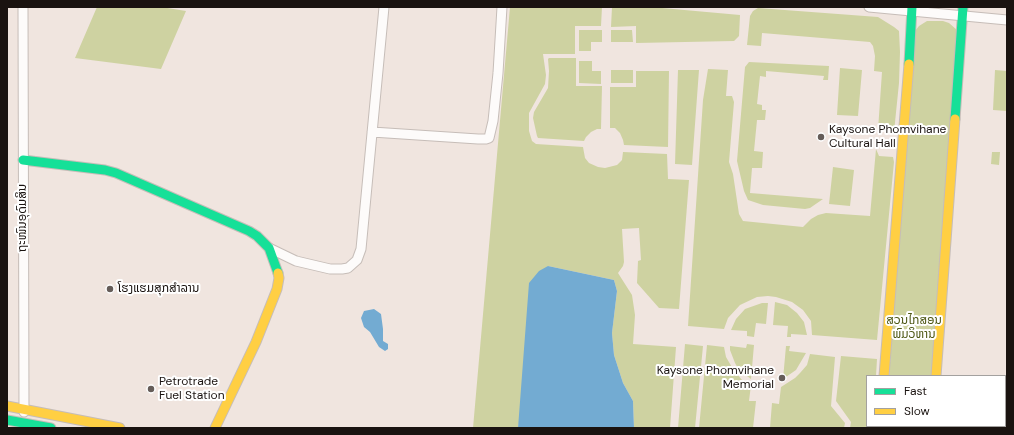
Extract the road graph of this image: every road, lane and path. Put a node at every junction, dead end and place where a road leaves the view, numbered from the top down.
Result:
1 (23, 7) edge
2 (384, 7) edge
3 (502, 7) edge
4 (869, 7) edge
5 (912, 9) edge
6 (963, 12) edge
7 (1007, 20) edge
8 (372, 132) junction
9 (23, 160) junction
10 (269, 248) junction
11 (884, 375) edge
12 (936, 375) edge
13 (7, 406) edge
14 (24, 409) junction
15 (7, 420) edge
16 (24, 426) edge
17 (50, 428) edge
18 (120, 428) edge
19 (215, 428) edge

1 - 9 street, ຖະໜົນອຸດົມສິນ
2 - 8 street
3 - 8 street
4 - 5 street
5 - 6 street
5 - 11 main road
6 - 7 street
6 - 12 main road
8 - 10 street
9 - 10 main road
9 - 14 street, ຖະໜົນອຸດົມສິນ
10 - 19 main road
13 - 14 main road
14 - 16 street, ຖະໜົນອຸດົມສິນ
14 - 18 main road
15 - 16 main road
16 - 17 main road

